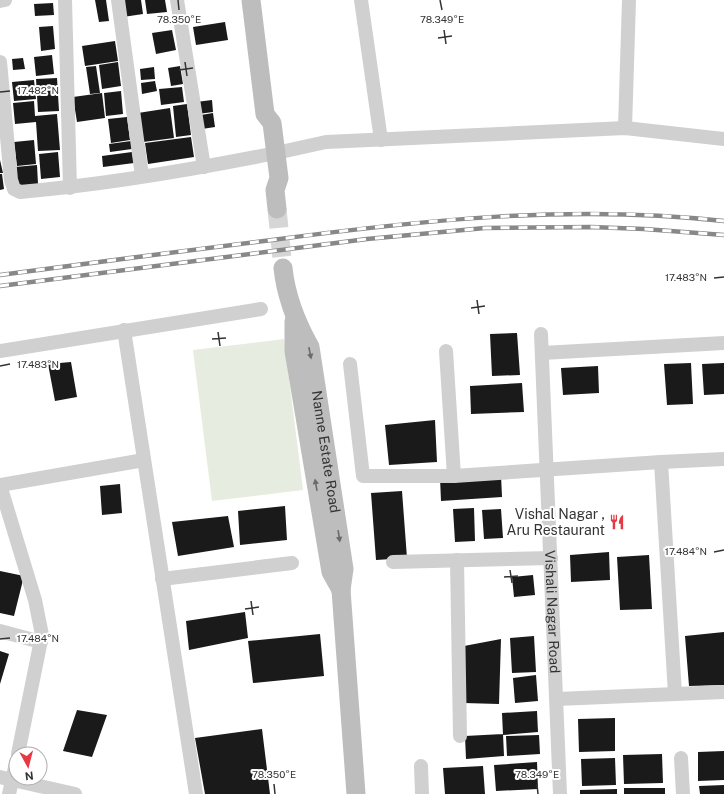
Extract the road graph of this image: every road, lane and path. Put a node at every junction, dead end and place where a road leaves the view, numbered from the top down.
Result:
1 (5, 0) edge
2 (65, 0) edge
3 (118, 0) edge
4 (177, 0) edge
5 (251, 0) edge
6 (361, 0) edge
7 (629, 0) edge
8 (0, 1) edge
9 (0, 62) edge
10 (625, 128) junction
11 (724, 139) edge
12 (381, 140) junction
13 (271, 154) junction
14 (204, 167) junction
15 (142, 176) junction
16 (70, 188) junction
17 (277, 209) tunnel mouth
18 (282, 268) tunnel mouth
19 (261, 309) dead end
20 (124, 330) junction
21 (541, 334) dead end
22 (724, 343) edge
23 (0, 351) edge
24 (446, 351) dead end
25 (542, 353) junction
26 (350, 364) dead end
27 (144, 460) junction
28 (724, 460) edge
29 (661, 462) junction
30 (547, 470) junction
31 (454, 476) junction
32 (0, 485) edge
33 (551, 558) junction
34 (456, 560) junction
35 (393, 562) dead end
36 (292, 563) dead end
37 (162, 579) junction
38 (0, 631) edge
39 (41, 642) junction
40 (724, 692) edge
41 (675, 694) junction
42 (557, 699) junction
43 (460, 736) dead end
44 (20, 746) edge
45 (681, 758) dead end
46 (421, 766) dead end
47 (7, 784) edge
48 (74, 794) edge
49 (196, 794) edge
50 (356, 794) edge
51 (422, 794) edge
52 (560, 794) edge
53 (683, 794) edge

1 - 8 street
2 - 16 street
3 - 15 street
4 - 14 street
5 - 13 street
6 - 12 street
7 - 10 street
9 - 16 street
10 - 11 street
10 - 12 street
12 - 13 street
13 - 14 street
13 - 17 street
14 - 15 street
15 - 16 street
18 - 50 street, Nanne Estate Road
19 - 20 street
20 - 23 street
20 - 27 street
21 - 25 street, Vishali Nagar Road
22 - 25 street
24 - 31 street
25 - 30 street, Vishali Nagar Road
26 - 31 street
27 - 32 street
27 - 37 street
28 - 29 street
29 - 30 street
29 - 41 street
30 - 31 street
30 - 33 street, Vishali Nagar Road
32 - 39 street
33 - 34 street
33 - 42 street, Vishali Nagar Road
34 - 35 street
34 - 43 street
36 - 37 street
37 - 49 street
38 - 39 street
39 - 44 street
40 - 41 street
41 - 42 street
42 - 52 street, Vishali Nagar Road
45 - 53 street
46 - 51 street
47 - 48 street

